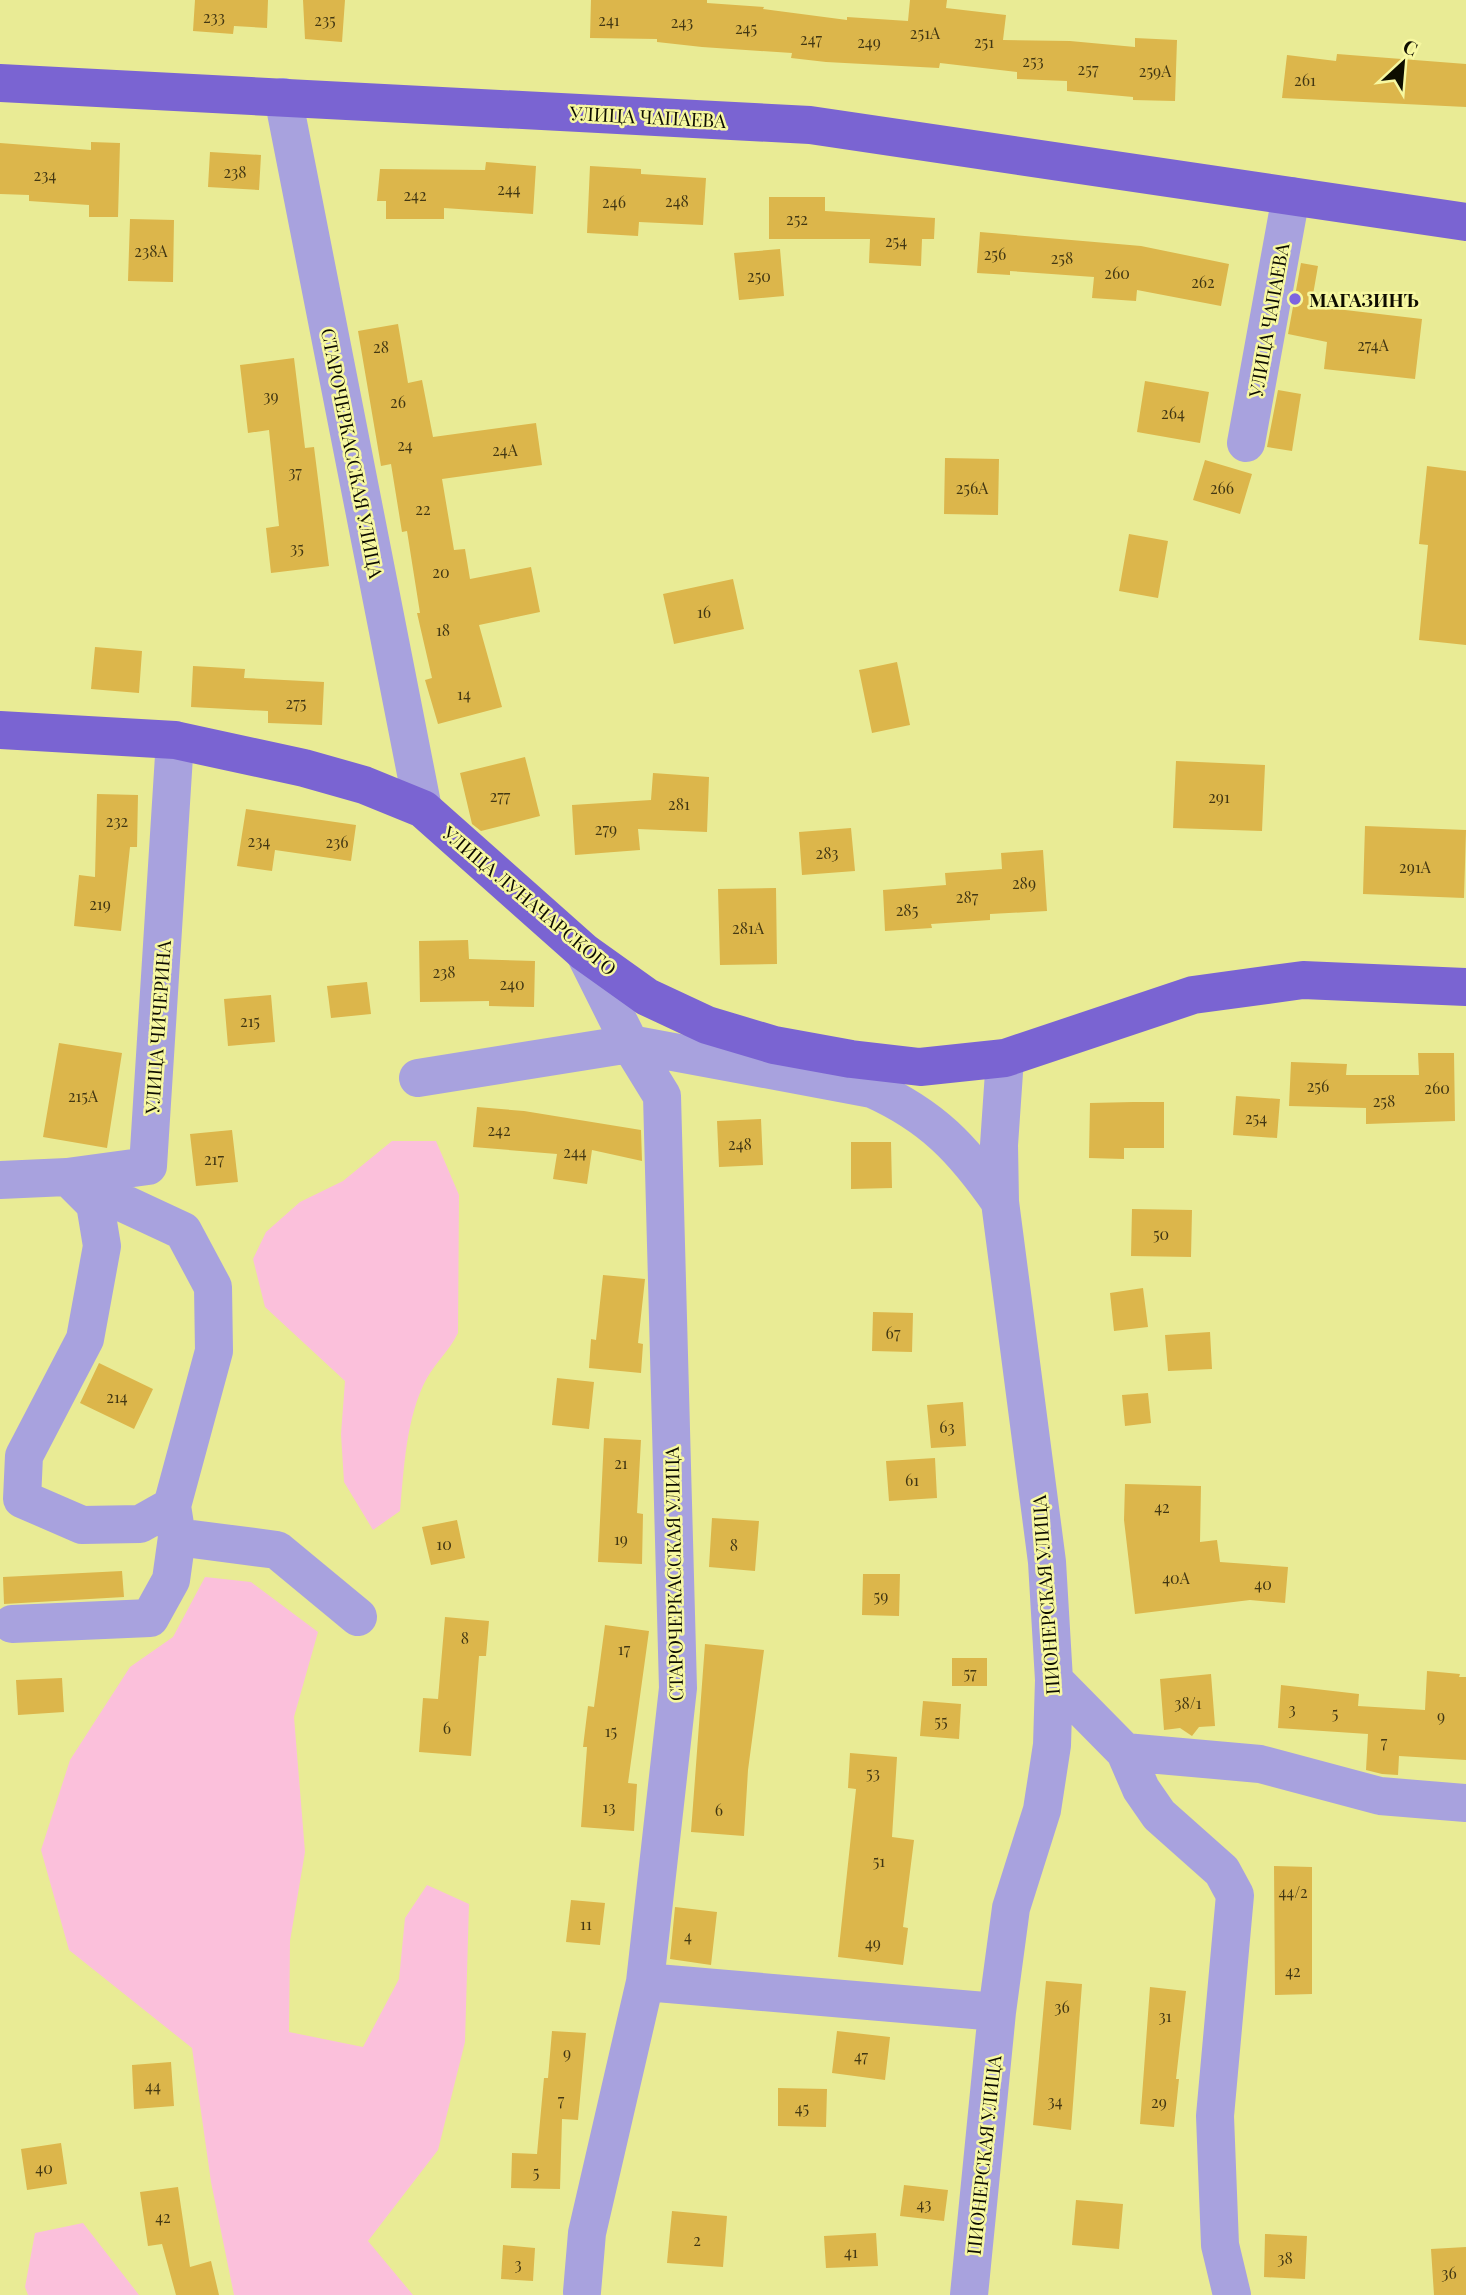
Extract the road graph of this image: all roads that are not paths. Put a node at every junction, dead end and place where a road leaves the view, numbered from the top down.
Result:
1 (0, 83) edge
2 (283, 97) junction
3 (1291, 196) junction
4 (1466, 222) edge
5 (1246, 443) dead end
6 (0, 730) edge
7 (175, 740) junction
8 (423, 809) junction
9 (584, 952) junction
10 (1466, 987) edge
11 (630, 1044) junction
12 (1005, 1058) junction
13 (418, 1078) dead end
14 (67, 1177) junction
15 (0, 1180) edge
16 (1000, 1202) junction
17 (175, 1521) junction
18 (358, 1617) dead end
19 (12, 1624) dead end
20 (1054, 1680) junction
21 (1125, 1752) junction
22 (1466, 1803) edge
23 (645, 1982) junction
24 (997, 2012) junction
25 (582, 2292) dead end
26 (969, 2295) edge
27 (1232, 2295) edge

1 - 2 main road, УЛИЦА ЧАПАЕВА
2 - 3 main road, УЛИЦА ЧАПАЕВА
2 - 8 street, СТАРОЧЕРКАССКАЯ УЛИЦА
3 - 4 main road, УЛИЦА ЧАПАЕВА
3 - 5 street, УЛИЦА ЧАПАЕВА
6 - 7 main road, УЛИЦА ЛУНАЧАРСКОГО
7 - 8 main road, УЛИЦА ЛУНАЧАРСКОГО
7 - 14 street, УЛИЦА ЧИЧЕРИНА
8 - 9 main road, УЛИЦА ЛУНАЧАРСКОГО
9 - 11 street, СТАРОЧЕРКАССКАЯ УЛИЦА
9 - 12 main road, УЛИЦА ЛУНАЧАРСКОГО
10 - 12 main road, УЛИЦА ЛУНАЧАРСКОГО
11 - 13 street
11 - 16 street
11 - 23 street, СТАРОЧЕРКАССКАЯ УЛИЦА
12 - 16 street, ПИОНЕРСКАЯ УЛИЦА
14 - 15 street, УЛИЦА ЧИЧЕРИНА
14 - 17 street
14 - 17 street
16 - 20 street, ПИОНЕРСКАЯ УЛИЦА
17 - 18 street
17 - 19 street
20 - 21 street
20 - 24 street, ПИОНЕРСКАЯ УЛИЦА
21 - 22 street
21 - 27 street
23 - 24 street
23 - 25 street, СТАРОЧЕРКАССКАЯ УЛИЦА
24 - 26 street, ПИОНЕРСКАЯ УЛИЦА

